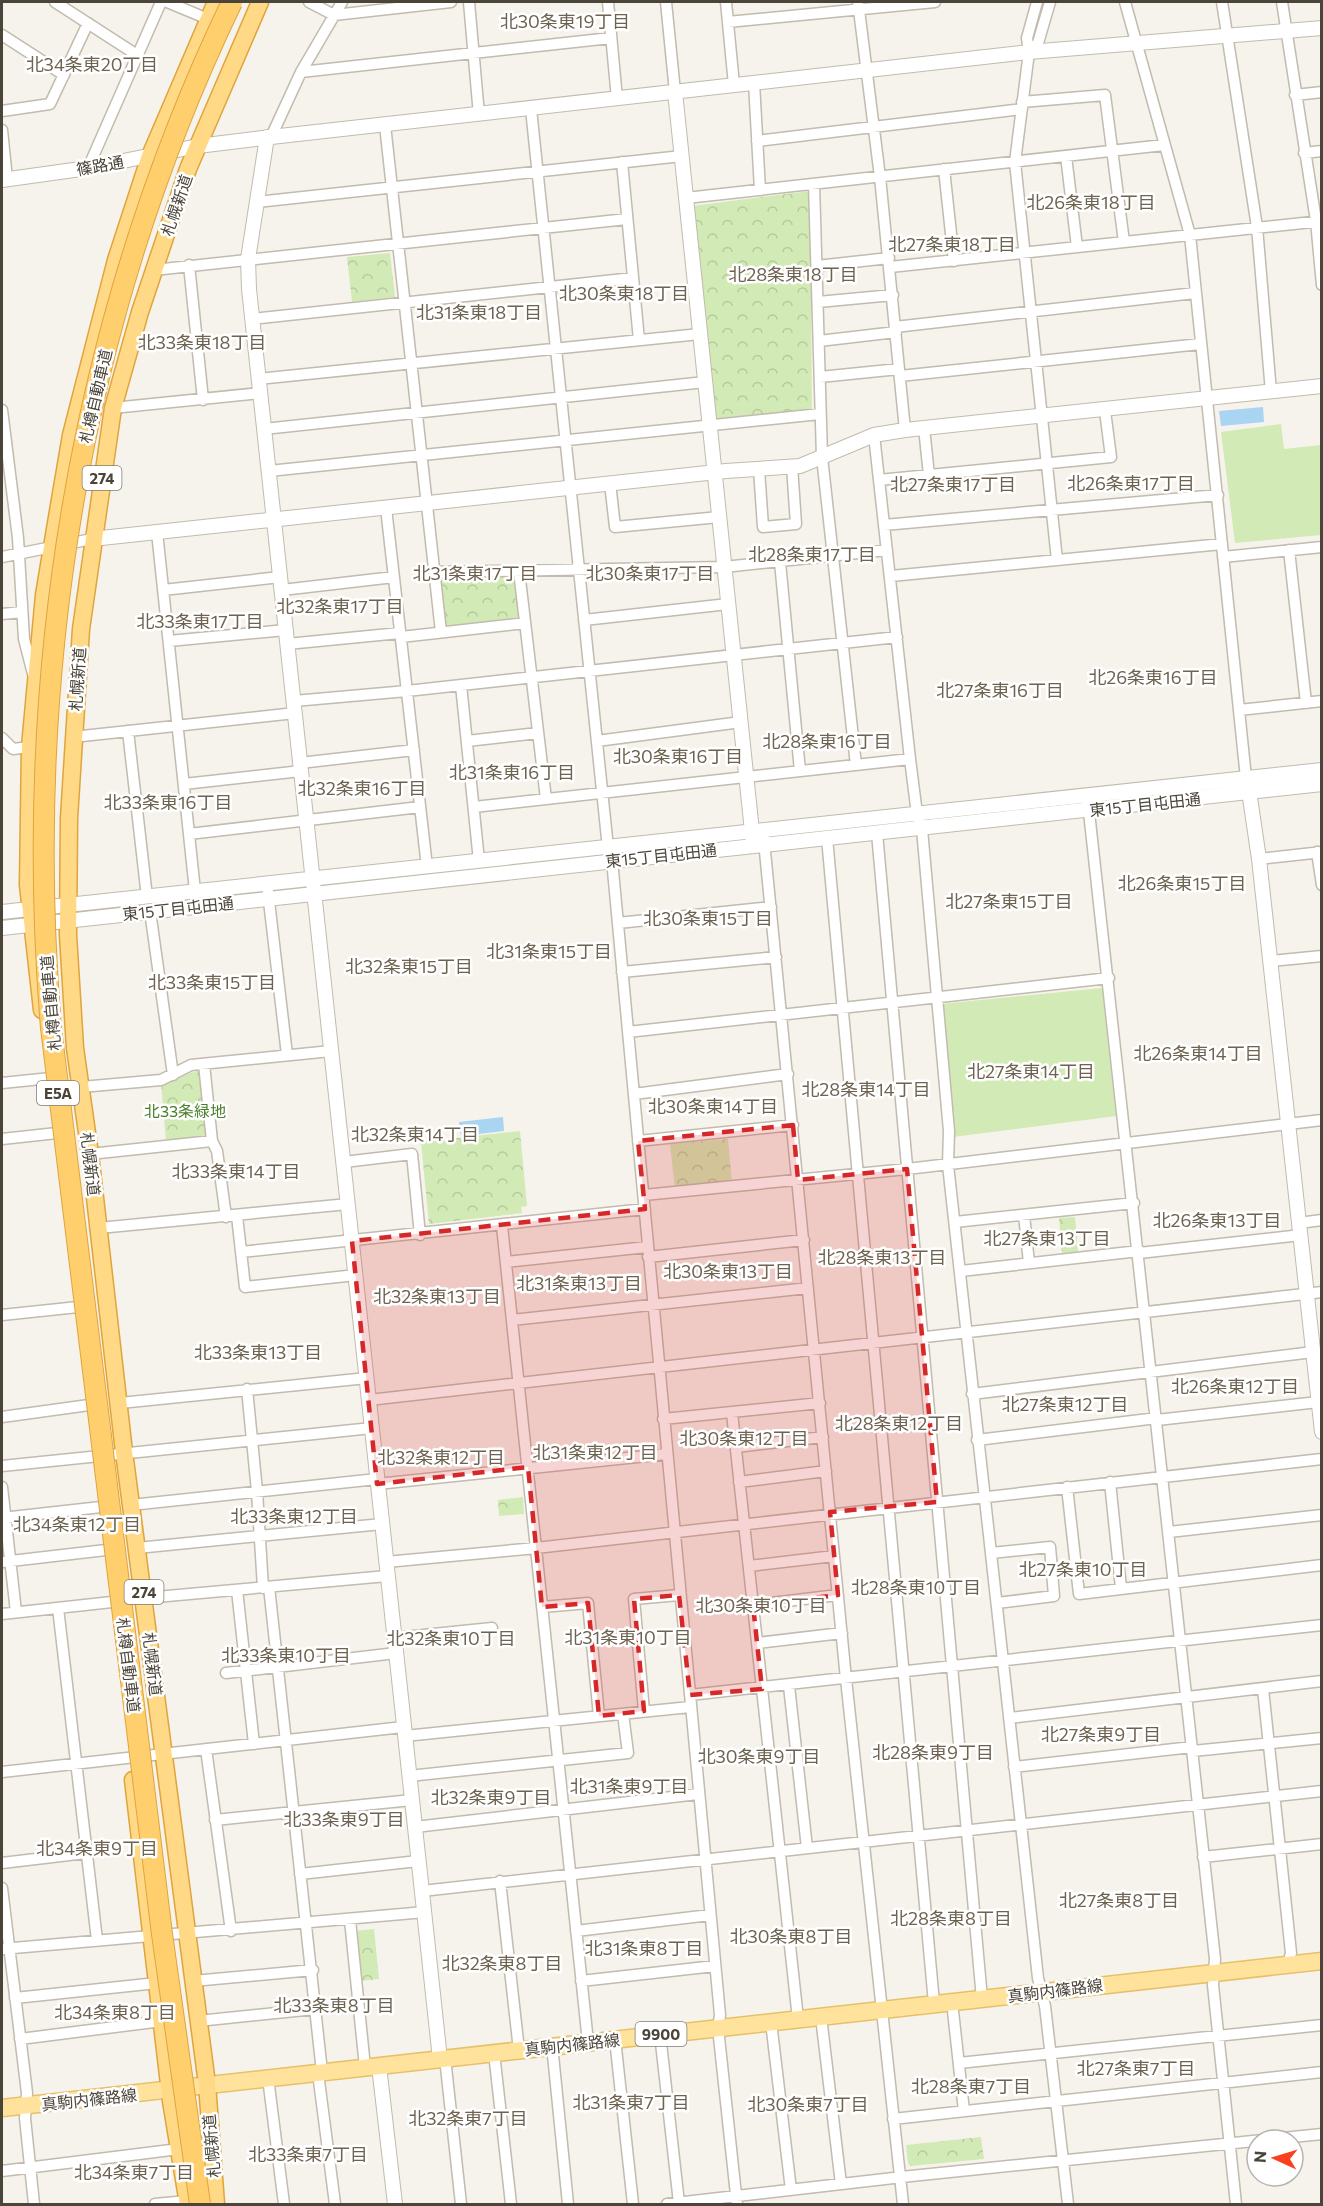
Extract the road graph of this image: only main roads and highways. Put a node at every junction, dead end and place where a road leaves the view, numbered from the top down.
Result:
1 (216, 2) edge
2 (232, 2) edge
3 (246, 2) edge
4 (260, 2) edge
5 (1322, 1960) edge
6 (207, 2084) junction
7 (170, 2090) junction
8 (2, 2108) edge
9 (192, 2203) edge
10 (208, 2205) edge
11 (216, 2205) edge

1 - 7 highway, 札幌新道 / 274
2 - 9 highway, 札樽自動車道 / E5A, bridge
3 - 10 highway, 札樽自動車道 / E5A
4 - 6 highway, 札幌新道 / 274
5 - 6 main road, 真駒内篠路線 / 9900
6 - 7 main road, 真駒内篠路線 / 9900
6 - 11 highway, 札幌新道 / 274
7 - 8 main road, 真駒内篠路線 / 9900
7 - 9 highway, 札幌新道 / 274

